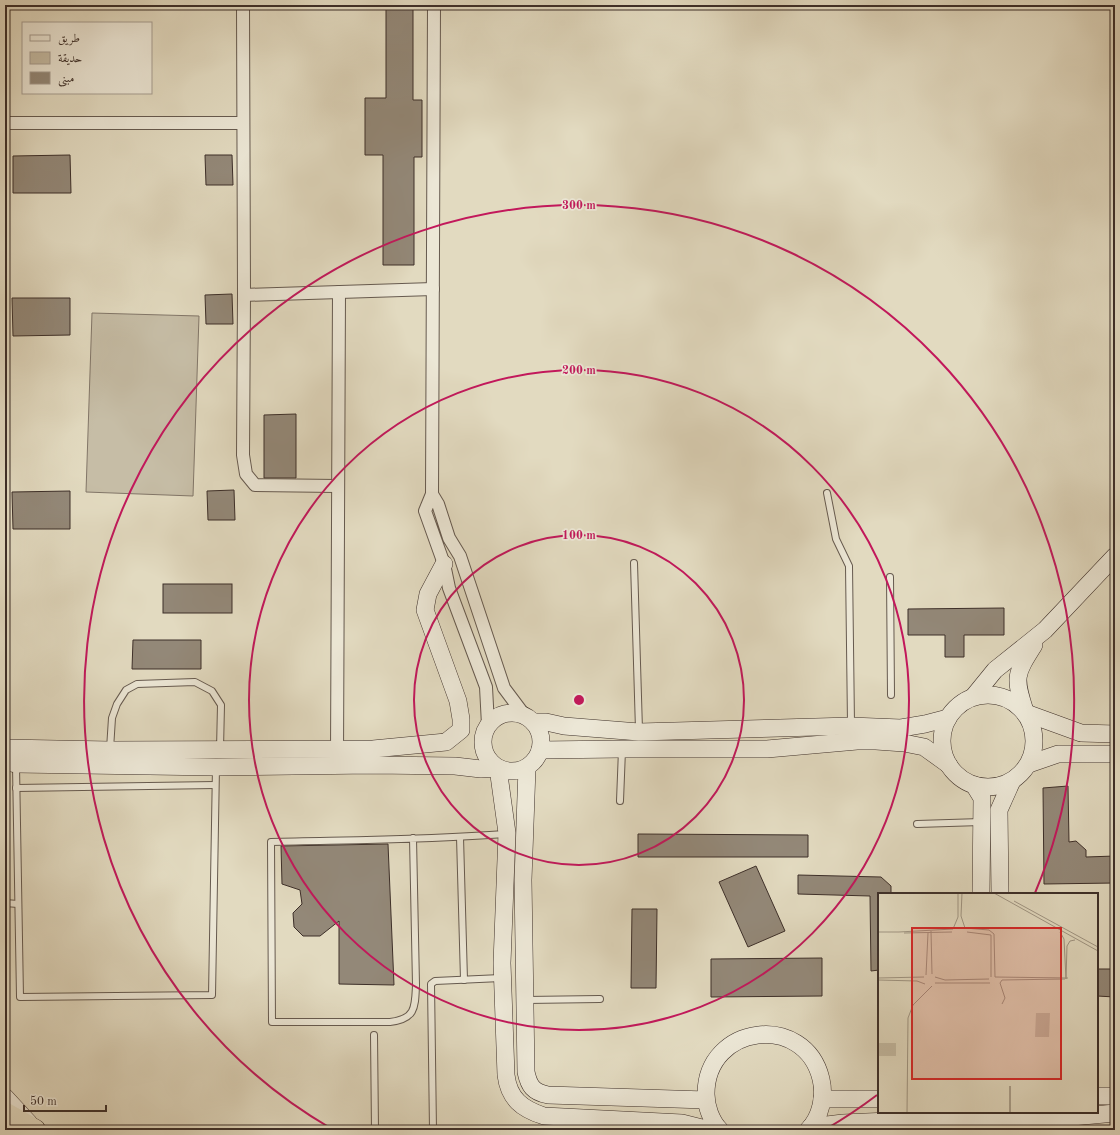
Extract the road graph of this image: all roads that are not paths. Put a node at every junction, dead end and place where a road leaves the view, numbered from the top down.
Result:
1 (243, 5) edge
2 (434, 5) edge
3 (5, 123) edge
4 (243, 123) junction
5 (433, 289) junction
6 (338, 292) junction
7 (244, 295) junction
8 (337, 486) junction
9 (827, 493) dead end
10 (432, 494) junction
11 (460, 556) junction
12 (1115, 556) edge
13 (634, 563) dead end
14 (444, 564) junction
15 (890, 577) dead end
16 (1045, 630) junction
17 (891, 695) dead end
18 (973, 697) junction
19 (1026, 712) junction
20 (948, 718) junction
21 (529, 719) junction
22 (488, 725) junction
23 (851, 726) junction
24 (639, 732) junction
25 (1115, 734) edge
26 (5, 748) edge
27 (337, 749) junction
28 (622, 749) junction
29 (110, 750) junction
30 (540, 750) junction
31 (1115, 754) edge
32 (218, 758) junction
33 (11, 763) edge
34 (1029, 764) junction
35 (949, 765) junction
36 (337, 766) junction
37 (498, 768) junction
38 (527, 768) junction
39 (1012, 781) junction
40 (216, 785) junction
41 (974, 785) junction
42 (16, 788) junction
43 (620, 801) dead end
44 (981, 822) junction
45 (917, 824) dead end
46 (507, 833) junction
47 (460, 837) junction
48 (413, 838) junction
49 (981, 893) edge
50 (1000, 893) edge
51 (5, 903) edge
52 (18, 904) junction
53 (502, 978) junction
54 (464, 980) junction
55 (600, 999) dead end
56 (525, 1000) junction
57 (374, 1035) dead end
58 (1098, 1096) edge
59 (1115, 1096) edge
60 (5, 1097) edge
61 (822, 1099) junction
62 (878, 1099) edge
63 (706, 1100) junction
64 (5, 1113) edge
65 (1115, 1113) edge
66 (981, 1115) edge
67 (1000, 1115) edge
68 (810, 1129) edge
69 (36, 1130) edge
70 (375, 1130) edge
71 (433, 1130) edge
72 (710, 1130) edge
73 (720, 1130) edge

1 - 4 street
2 - 5 street
3 - 4 street
4 - 7 street
5 - 6 street
5 - 10 street
6 - 7 street
6 - 8 street
7 - 8 street
8 - 27 street
9 - 23 lane
10 - 11 street
10 - 14 street
11 - 14 street
11 - 21 street
12 - 16 street
13 - 24 lane
14 - 22 street
14 - 27 street
15 - 17 lane
16 - 18 street
16 - 19 street
18 - 19 street
18 - 20 street
19 - 25 street
19 - 34 street
20 - 23 street
20 - 35 street
21 - 22 street
21 - 24 street
21 - 30 street
22 - 37 street
23 - 24 street
26 - 29 street
27 - 32 street
27 - 36 street
28 - 30 street
28 - 35 street
28 - 43 lane
29 - 32 street
29 - 32 lane
30 - 38 street
31 - 34 street
32 - 33 street
32 - 36 street
32 - 40 lane
33 - 42 lane
34 - 39 street
35 - 41 street
36 - 37 street
37 - 38 street
37 - 46 street
38 - 56 street
39 - 41 street
39 - 50 street
40 - 42 lane
40 - 52 lane
41 - 44 street
42 - 52 lane
44 - 45 lane
44 - 49 street
46 - 47 lane
46 - 53 street
47 - 48 lane
47 - 54 lane
48 - 48 lane
51 - 52 lane
53 - 54 lane
53 - 72 street
54 - 71 lane
55 - 56 lane
56 - 63 street
57 - 70 lane
58 - 59 street
60 - 69 street
61 - 62 street
61 - 63 street
61 - 68 street
63 - 73 street
64 - 69 highway
65 - 67 street
66 - 67 street
66 - 68 street

